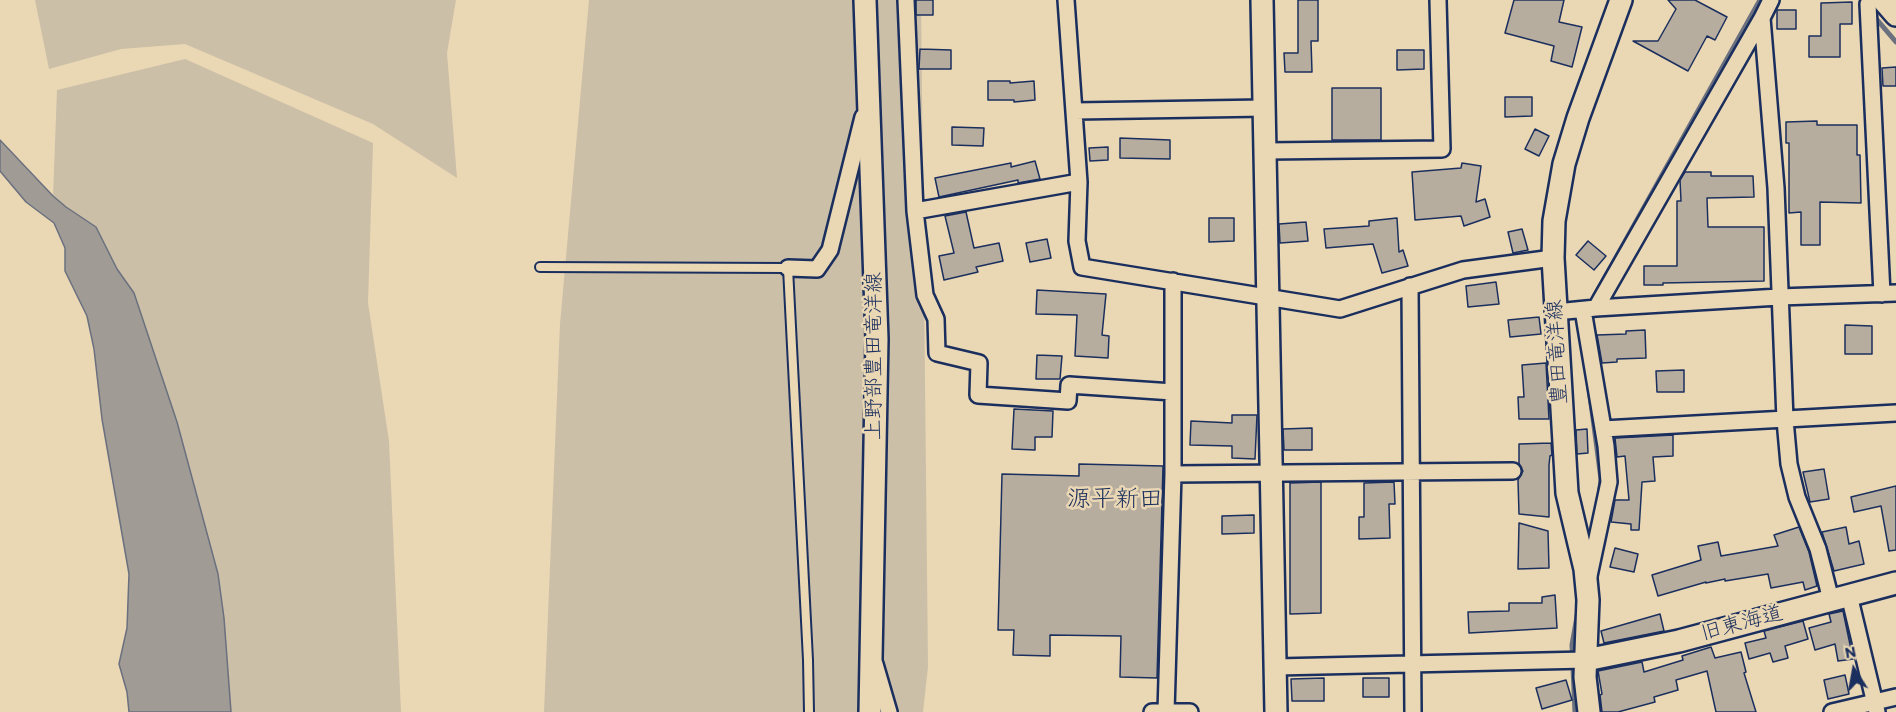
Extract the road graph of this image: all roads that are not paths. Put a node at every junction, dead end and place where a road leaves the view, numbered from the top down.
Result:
1 (865, 0) edge
2 (906, 0) edge
3 (1066, 0) edge
4 (1262, 0) edge
5 (1438, 0) edge
6 (1621, 0) edge
7 (1771, 0) edge
8 (1871, 0) edge
9 (1884, 0) edge
10 (1896, 15) edge
11 (1762, 18) junction
12 (868, 94) junction
13 (1265, 108) junction
14 (1075, 111) junction
15 (1266, 151) junction
16 (1079, 182) junction
17 (915, 211) junction
18 (1552, 258) junction
19 (540, 267) dead end
20 (788, 268) junction
21 (1173, 281) junction
22 (1410, 286) junction
23 (1889, 294) edge
24 (1268, 296) junction
25 (1779, 297) junction
26 (1590, 309) junction
27 (1556, 312) junction
28 (1173, 392) junction
29 (1896, 413) edge
30 (1785, 420) junction
31 (1603, 429) junction
32 (1513, 471) dead end
33 (1412, 472) junction
34 (1272, 473) junction
35 (1173, 474) junction
36 (1896, 583) edge
37 (1587, 587) junction
38 (1840, 598) junction
39 (872, 652) junction
40 (1586, 660) junction
41 (1412, 663) junction
42 (1276, 667) junction
43 (1896, 697) edge
44 (1876, 707) edge
45 (809, 712) edge
46 (870, 712) edge
47 (889, 712) edge
48 (1152, 712) edge
49 (1166, 712) edge
50 (1190, 712) edge
51 (1276, 712) edge
52 (1413, 712) edge
53 (1589, 712) edge
54 (1832, 712) edge

1 - 12 main road, 上野部豊田竜洋線
2 - 17 street
3 - 14 street
4 - 13 main road
5 - 15 street
6 - 18 main road, 豊田竜洋線
7 - 11 street
8 - 23 street
9 - 10 main road
11 - 25 street
11 - 26 street
12 - 20 street
12 - 39 main road, 上野部豊田竜洋線
13 - 14 street
13 - 15 main road
14 - 16 street
15 - 24 main road
16 - 17 street
16 - 21 street
17 - 28 street
18 - 22 street
18 - 27 main road, 豊田竜洋線
19 - 20 lane
20 - 45 lane
21 - 24 street
21 - 28 street
22 - 24 street
22 - 33 street
23 - 25 street
24 - 34 main road
25 - 26 street
25 - 30 street
26 - 27 street
26 - 31 street
27 - 37 main road, 豊田竜洋線
28 - 35 street
29 - 30 street
30 - 31 street
30 - 38 street
31 - 37 street
32 - 33 street
33 - 34 street
33 - 41 street
34 - 35 street
34 - 42 main road
35 - 49 street
36 - 38 main road, 旧東海道
37 - 40 main road, 豊田竜洋線
38 - 40 main road, 旧東海道
38 - 44 street
39 - 46 main road, 上野部豊田竜洋線
39 - 47 street
40 - 41 street
40 - 53 main road, 豊田竜洋線
41 - 42 street
41 - 52 street
42 - 51 main road
43 - 44 street
44 - 54 street
48 - 49 street
49 - 50 street

